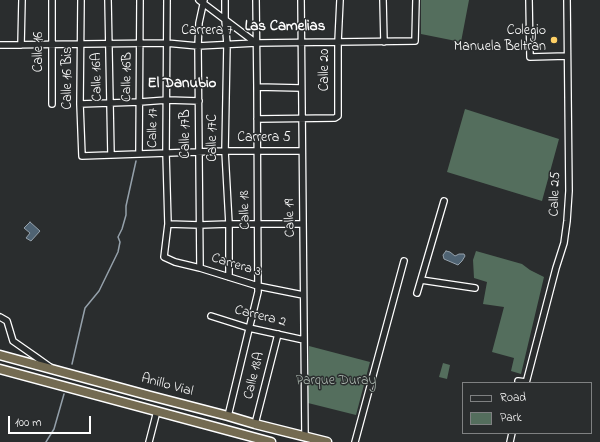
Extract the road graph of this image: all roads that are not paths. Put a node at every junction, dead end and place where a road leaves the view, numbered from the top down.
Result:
1 (22, 0) edge
2 (52, 0) edge
3 (81, 0) edge
4 (108, 0) edge
5 (140, 0) edge
6 (167, 0) edge
7 (225, 0) edge
8 (256, 0) edge
9 (301, 0) edge
10 (340, 0) edge
11 (383, 0) edge
12 (416, 0) edge
13 (529, 0) edge
14 (568, 0) edge
15 (202, 1) edge
16 (225, 20) junction
17 (301, 42) junction
18 (338, 42) junction
19 (384, 42) junction
20 (166, 43) junction
21 (256, 43) junction
22 (52, 44) junction
23 (81, 44) junction
24 (109, 44) junction
25 (140, 44) junction
26 (227, 44) junction
27 (0, 45) edge
28 (22, 45) junction
29 (198, 46) junction
30 (568, 56) junction
31 (257, 88) junction
32 (302, 88) junction
33 (167, 100) junction
34 (199, 101) junction
35 (140, 102) junction
36 (110, 103) junction
37 (52, 104) dead end
38 (80, 104) junction
39 (302, 118) junction
40 (257, 119) junction
41 (225, 151) junction
42 (257, 151) junction
43 (302, 151) junction
44 (199, 152) junction
45 (166, 153) junction
46 (111, 154) junction
47 (139, 154) junction
48 (82, 156) joint
49 (444, 201) dead end
50 (168, 224) junction
51 (200, 224) junction
52 (229, 224) junction
53 (258, 224) junction
54 (303, 224) junction
55 (164, 255) joint
56 (404, 261) dead end
57 (200, 268) junction
58 (229, 277) junction
59 (421, 280) junction
60 (258, 286) junction
61 (475, 288) dead end
62 (417, 293) dead end
63 (303, 295) junction
64 (210, 316) dead end
65 (0, 317) edge
66 (249, 328) junction
67 (278, 334) junction
68 (304, 340) junction
69 (0, 355) edge
70 (0, 369) edge
71 (52, 369) junction
72 (518, 381) dead end
73 (522, 382) edge
74 (526, 382) edge
75 (158, 411) junction
76 (228, 416) junction
77 (255, 424) junction
78 (304, 436) junction
79 (149, 442) edge
80 (271, 442) edge
81 (327, 442) edge
82 (355, 442) edge

1 - 28 street
2 - 22 street, Calle 16
3 - 23 street, Calle 16 Bis
4 - 24 street, Calle 16A
5 - 25 street, Calle 16B
6 - 20 street, Calle 17
7 - 16 street, Calle 17C
8 - 21 street, Calle 18
9 - 17 street, Calle 19
10 - 18 street, Calle 20
11 - 19 street
12 - 19 street, Carrera 7
13 - 30 street
14 - 30 street, Calle 25
15 - 16 street
15 - 29 street, Calle 17B
16 - 21 street
16 - 26 street, Calle 17C
17 - 18 street, Carrera 7
17 - 21 street, Carrera 7
17 - 32 street, Calle 19
18 - 19 street, Carrera 7
18 - 39 street, Calle 20
20 - 25 street, Carrera 7
20 - 29 street, Carrera 7
20 - 33 street, Calle 17
21 - 26 street, Carrera 7
21 - 31 street, Calle 18
22 - 23 street, Carrera 7
22 - 28 street, Carrera 7
22 - 37 street, Calle 16
23 - 24 street, Carrera 7
23 - 38 street, Calle 16 Bis
24 - 25 street, Carrera 7
24 - 36 street, Calle 16A
25 - 35 street, Calle 16B
26 - 29 street, Carrera 7
26 - 41 street, Calle 17C
27 - 28 street, Carrera 7
29 - 34 street, Calle 17B
30 - 74 street, Calle 25
31 - 32 street
31 - 40 street, Calle 18
32 - 39 street, Calle 19
33 - 34 street
33 - 35 street
33 - 45 street, Calle 17
34 - 44 street, Calle 17B
35 - 36 street
35 - 47 street, Calle 16B
36 - 38 street
36 - 46 street, Calle 16A
38 - 48 street, Calle 16 Bis
39 - 40 street
39 - 43 street, Calle 19
40 - 42 street, Calle 18
41 - 42 street, Carrera 5
41 - 44 street, Carrera 5
41 - 52 street, Calle 17C
42 - 43 street, Carrera 5
42 - 53 street, Calle 18
43 - 54 street, Calle 19
44 - 45 street, Carrera 5
44 - 51 street, Calle 17B
45 - 47 street, Carrera 5
45 - 50 street, Calle 17
46 - 47 street, Carrera 5
46 - 48 street, Carrera 5
49 - 59 street
50 - 51 street
50 - 55 street, Calle 17
51 - 52 street
51 - 57 street, Calle 17B
52 - 53 street
52 - 58 street, Calle 17C
53 - 54 street
53 - 60 street, Calle 18
54 - 63 street, Calle 19
55 - 57 street, Carrera 3
56 - 82 street
57 - 58 street, Carrera 3
58 - 60 street, Carrera 3
59 - 61 street
59 - 62 street
60 - 63 street, Carrera 3
60 - 66 street, Calle 18
63 - 68 street, Calle 19
64 - 66 street, Carrera 2
65 - 71 street
66 - 67 street, Carrera 2
66 - 76 street, Calle 18
67 - 68 street, Carrera 2
67 - 77 street, Calle 18A
68 - 78 street, Calle 19
69 - 71 highway, Anillo Vial
70 - 75 highway, Anillo Vial
71 - 76 highway, Anillo Vial
72 - 73 street
75 - 79 street
75 - 80 highway, Anillo Vial
76 - 77 highway, Anillo Vial
77 - 78 highway, Anillo Vial
78 - 81 highway, Anillo Vial

